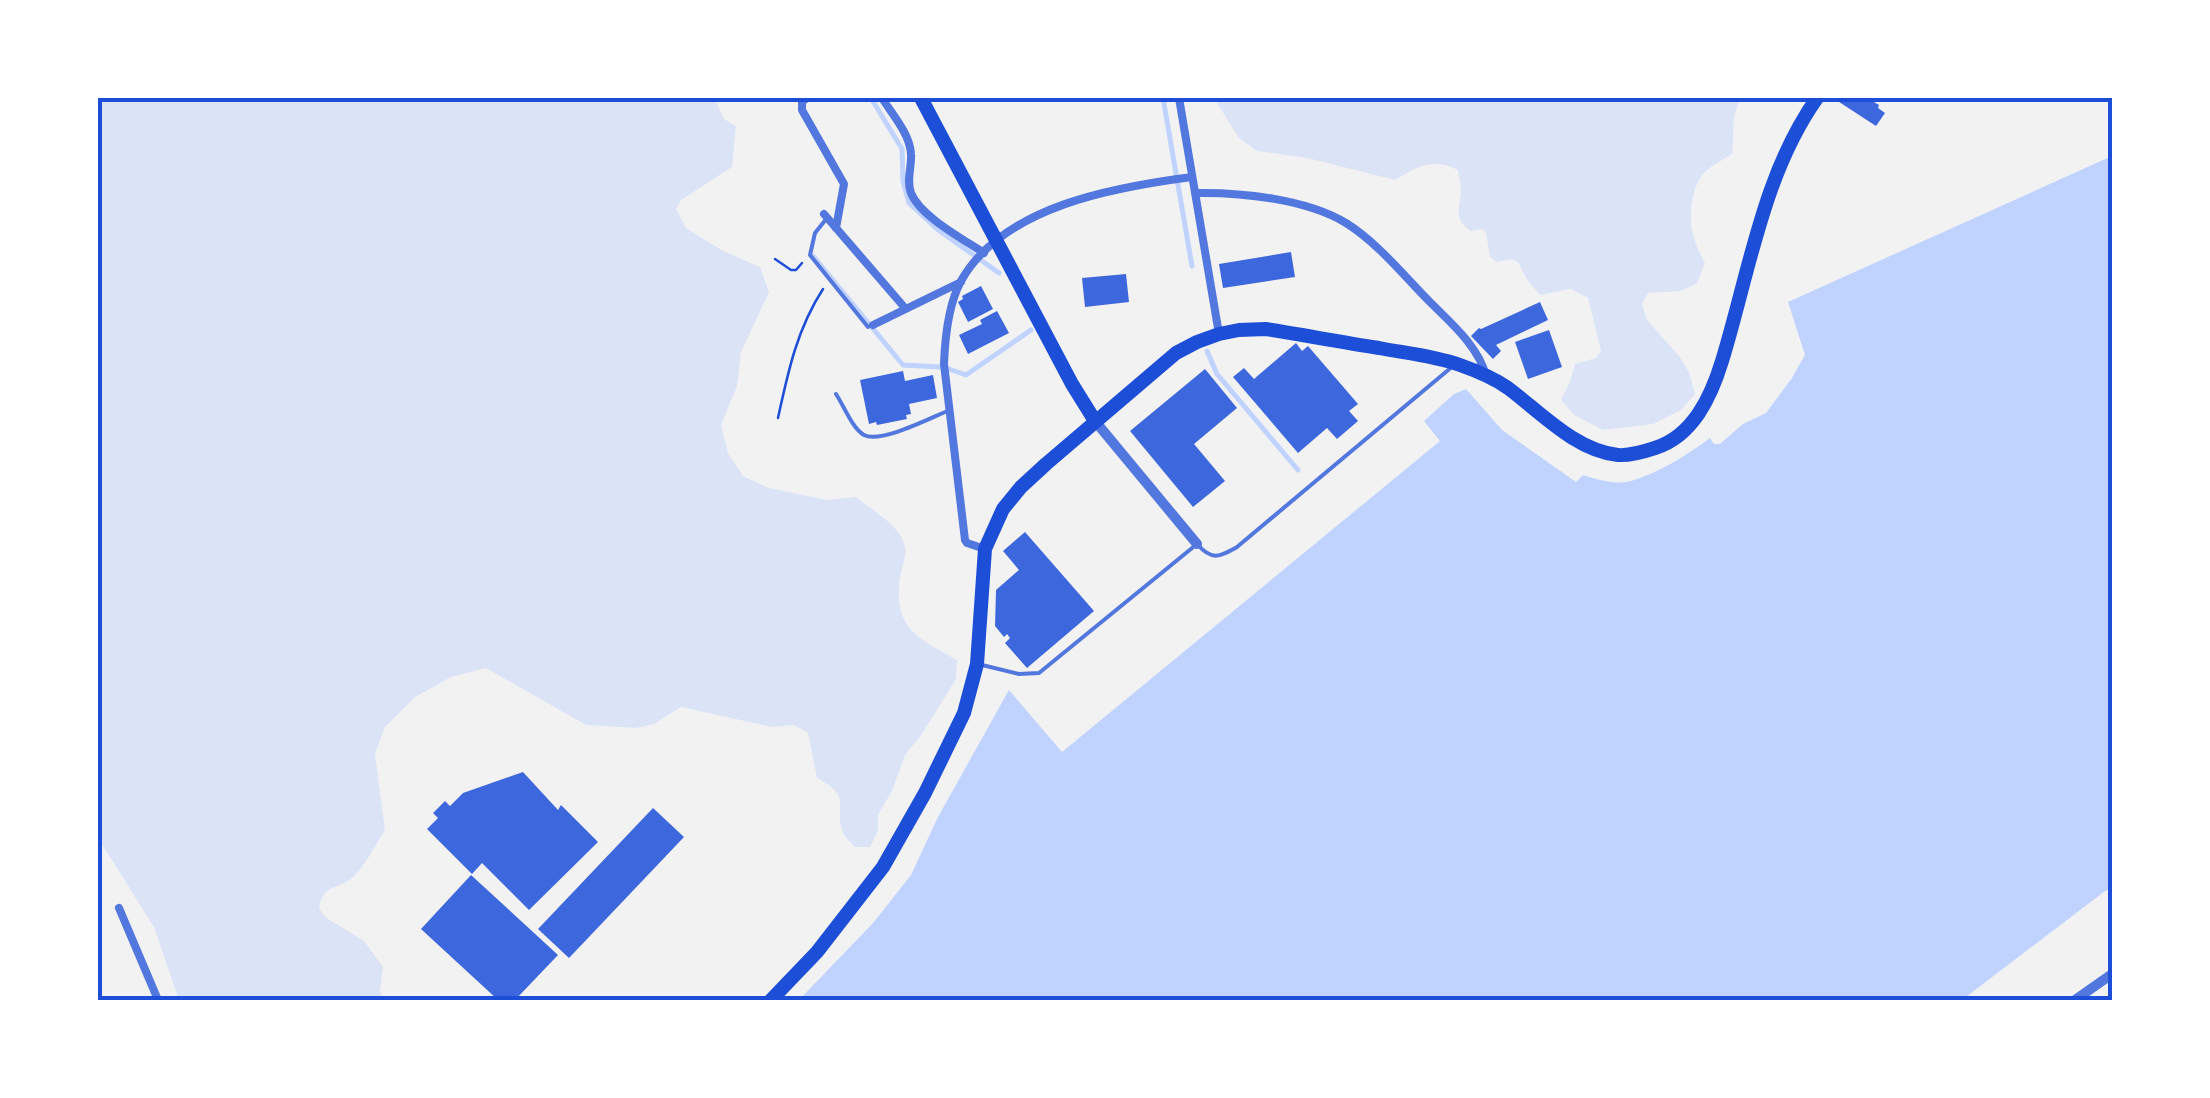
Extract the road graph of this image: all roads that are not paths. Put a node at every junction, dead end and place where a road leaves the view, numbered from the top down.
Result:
1 (807, 98) edge
2 (882, 98) edge
3 (921, 98) edge
4 (1179, 98) edge
5 (1817, 98) edge
6 (1188, 178) junction
7 (1195, 193) junction
8 (826, 216) joint
9 (836, 228) junction
10 (997, 242) junction
11 (981, 256) junction
12 (961, 282) junction
13 (906, 308) junction
14 (871, 326) joint
15 (1218, 334) junction
16 (1456, 363) junction
17 (1486, 376) junction
18 (836, 394) dead end
19 (950, 410) junction
20 (1095, 421) junction
21 (1197, 544) junction
22 (986, 549) junction
23 (977, 664) junction
24 (119, 908) dead end
25 (2112, 974) edge
26 (158, 1000) edge
27 (771, 1000) edge
28 (2075, 1000) edge

1 - 9 street
2 - 11 street
3 - 10 highway
4 - 6 street
5 - 17 highway
6 - 7 street
6 - 10 street
7 - 15 street
7 - 17 street
8 - 9 street
8 - 14 lane
9 - 13 street
10 - 11 street
10 - 20 highway
11 - 12 street
12 - 13 street
12 - 19 street
13 - 14 street
15 - 16 highway
15 - 20 highway
16 - 17 highway
16 - 21 lane
18 - 19 lane
19 - 22 street
20 - 21 street
20 - 22 highway
21 - 23 lane
22 - 23 highway
23 - 27 highway
24 - 26 street
25 - 28 street

